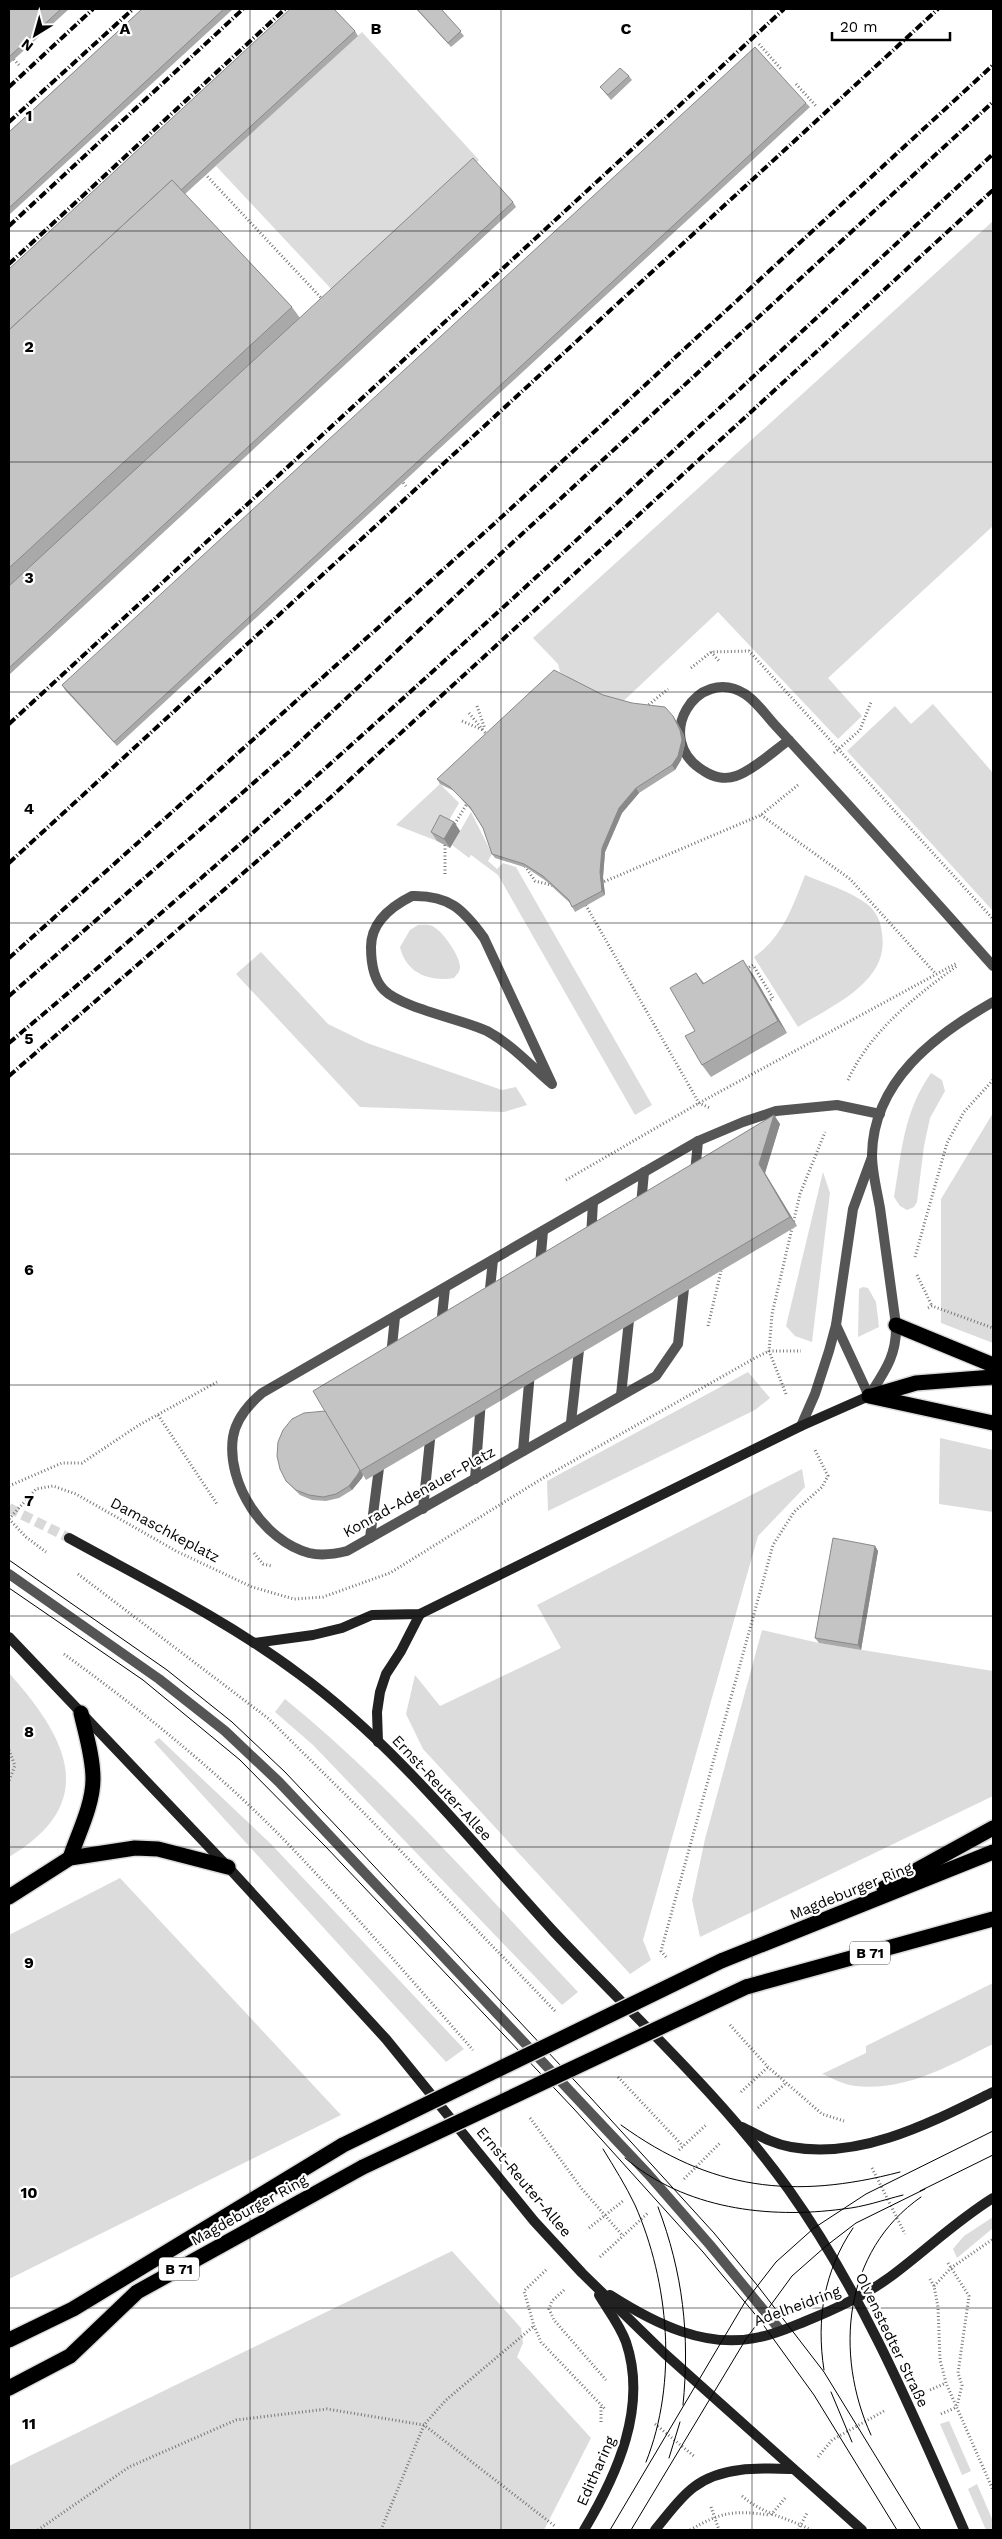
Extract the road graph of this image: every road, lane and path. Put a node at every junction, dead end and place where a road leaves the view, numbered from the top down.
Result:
1 (759, 44) dead end
2 (9, 54) edge
3 (19, 65) dead end
4 (782, 69) dead end
5 (796, 84) dead end
6 (817, 107) dead end
7 (201, 170) edge
8 (330, 308) edge
9 (395, 473) edge
10 (406, 486) dead end
11 (688, 671) dead end
12 (673, 684) dead end
13 (871, 702) dead end
14 (477, 706) dead end
15 (643, 710) edge
16 (470, 713) dead end
17 (462, 720) dead end
18 (486, 732) junction
19 (490, 740) edge
20 (789, 740) junction
21 (842, 747) dead end
22 (816, 770) junction
23 (472, 796) edge
24 (762, 814) junction
25 (450, 832) edge
26 (448, 837) edge
27 (522, 861) edge
28 (595, 885) edge
29 (561, 888) edge
30 (582, 899) edge
31 (447, 901) junction
32 (993, 919) edge
33 (975, 953) junction
34 (993, 966) edge
35 (740, 972) edge
36 (935, 973) junction
37 (769, 1001) edge
38 (993, 1002) edge
39 (850, 1077) dead end
40 (993, 1080) edge
41 (699, 1103) junction
42 (880, 1114) junction
43 (698, 1141) junction
44 (814, 1156) dead end
45 (872, 1156) junction
46 (644, 1172) junction
47 (566, 1180) dead end
48 (694, 1188) edge
49 (593, 1202) junction
50 (640, 1220) edge
51 (543, 1231) junction
52 (590, 1251) edge
53 (492, 1260) junction
54 (914, 1261) dead end
55 (686, 1264) edge
56 (915, 1268) dead end
57 (539, 1280) edge
58 (445, 1288) junction
59 (631, 1298) edge
60 (932, 1306) junction
61 (488, 1309) edge
62 (921, 1312) dead end
63 (395, 1317) junction
64 (836, 1325) junction
65 (896, 1325) junction
66 (582, 1328) edge
67 (993, 1328) edge
68 (441, 1335) edge
69 (769, 1351) junction
70 (804, 1351) dead end
71 (532, 1356) edge
72 (391, 1364) edge
73 (993, 1365) edge
74 (993, 1378) edge
75 (217, 1382) dead end
76 (482, 1386) edge
77 (785, 1393) dead end
78 (621, 1395) junction
79 (869, 1396) junction
80 (432, 1422) edge
81 (571, 1422) junction
82 (993, 1423) edge
83 (801, 1426) junction
84 (522, 1450) junction
85 (381, 1451) edge
86 (820, 1459) dead end
87 (475, 1479) junction
88 (9, 1486) edge
89 (423, 1508) junction
90 (9, 1519) edge
91 (69, 1538) tunnel mouth
92 (370, 1538) junction
93 (49, 1554) dead end
94 (72, 1571) dead end
95 (9, 1574) edge
96 (420, 1614) junction
97 (9, 1637) edge
98 (254, 1643) junction
99 (56, 1648) dead end
100 (81, 1714) junction
101 (378, 1742) junction
102 (9, 1750) edge
103 (9, 1781) edge
104 (993, 1828) edge
105 (993, 1852) edge
106 (70, 1858) junction
107 (228, 1867) junction
108 (9, 1897) edge
109 (993, 1919) edge
110 (821, 1922) junction
111 (661, 1951) dead end
112 (561, 2018) dead end
113 (478, 2055) dead end
114 (615, 2075) dead end
115 (993, 2092) edge
116 (752, 2112) dead end
117 (528, 2116) dead end
118 (850, 2122) dead end
119 (739, 2126) junction
120 (723, 2140) dead end
121 (679, 2150) dead end
122 (703, 2161) dead end
123 (873, 2170) dead end
124 (993, 2198) edge
125 (623, 2201) dead end
126 (605, 2214) junction
127 (633, 2227) dead end
128 (902, 2227) dead end
129 (589, 2228) dead end
130 (623, 2236) junction
131 (993, 2239) edge
132 (605, 2252) dead end
133 (947, 2261) dead end
134 (951, 2268) junction
135 (546, 2269) dead end
136 (590, 2282) junction
137 (565, 2289) dead end
138 (857, 2299) junction
139 (73, 2309) junction
140 (534, 2326) junction
141 (9, 2329) edge
142 (780, 2330) junction
143 (9, 2340) edge
144 (946, 2383) junction
145 (609, 2384) dead end
146 (9, 2388) edge
147 (928, 2390) dead end
148 (631, 2404) junction
149 (957, 2407) junction
150 (612, 2416) dead end
151 (874, 2416) dead end
152 (935, 2416) dead end
153 (424, 2424) junction
154 (816, 2459) dead end
155 (793, 2469) junction
156 (718, 2476) junction
157 (792, 2490) dead end
158 (993, 2490) edge
159 (710, 2504) dead end
160 (771, 2515) junction
161 (714, 2516) junction
162 (800, 2524) junction
163 (555, 2529) edge
164 (38, 2530) edge
165 (381, 2530) edge
166 (584, 2530) edge
167 (655, 2530) edge
168 (689, 2530) edge
169 (719, 2530) edge
170 (798, 2530) edge
171 (811, 2530) edge
172 (862, 2530) edge
173 (964, 2530) edge

1 - 4 path
2 - 3 path
5 - 6 path
7 - 8 path
9 - 10 path
11 - 32 path
12 - 15 path
13 - 21 path
14 - 18 path
16 - 18 path
17 - 18 path
18 - 19 path
20 - 20 street
20 - 22 street
22 - 24 path
22 - 33 street
23 - 25 path
24 - 28 path
24 - 36 path
26 - 31 path
27 - 29 path
30 - 41 path
31 - 31 street
33 - 34 street
33 - 36 path
33 - 39 path
35 - 37 path
36 - 41 path
38 - 42 street
40 - 54 path
41 - 47 path
42 - 43 street, Konrad-Adenauer-Platz
42 - 45 street
43 - 46 street, Konrad-Adenauer-Platz
43 - 48 street
44 - 69 path
45 - 64 street
45 - 65 street
46 - 49 street, Konrad-Adenauer-Platz
46 - 50 street
49 - 51 street, Konrad-Adenauer-Platz
49 - 52 street
51 - 53 street, Konrad-Adenauer-Platz
51 - 57 street
53 - 58 street, Konrad-Adenauer-Platz
53 - 61 street
55 - 78 street, Konrad-Adenauer-Platz
56 - 60 path
58 - 63 street, Konrad-Adenauer-Platz
58 - 68 street
59 - 78 street
60 - 62 path
60 - 67 path
63 - 72 street
63 - 92 street, Konrad-Adenauer-Platz
64 - 79 street
64 - 83 street
65 - 73 highway
65 - 79 street
66 - 81 street
69 - 70 path
69 - 77 path
69 - 90 path, Damaschkeplatz
71 - 84 street
74 - 79 highway
75 - 88 path
76 - 87 street
78 - 81 street, Konrad-Adenauer-Platz
79 - 82 highway
79 - 83 main road
80 - 89 street
81 - 84 street, Konrad-Adenauer-Platz
83 - 96 main road
84 - 87 street, Konrad-Adenauer-Platz
85 - 92 street
86 - 111 path
87 - 89 street, Konrad-Adenauer-Platz
89 - 92 street, Konrad-Adenauer-Platz
90 - 93 path
91 - 98 main road, Ernst-Reuter-Allee
94 - 112 path
95 - 142 street
96 - 98 main road
96 - 101 main road
97 - 100 main road, Ernst-Reuter-Allee
98 - 101 main road, Ernst-Reuter-Allee
99 - 113 path
100 - 106 highway
100 - 107 main road, Ernst-Reuter-Allee
101 - 119 main road, Ernst-Reuter-Allee
102 - 103 path
104 - 110 highway
105 - 110 highway, Magdeburger Ring
106 - 107 highway
106 - 108 highway
107 - 136 main road, Ernst-Reuter-Allee
109 - 146 highway, Magdeburger Ring / B 71, bridge
110 - 139 highway, Magdeburger Ring / B 71, bridge
114 - 121 path
115 - 119 main road
116 - 118 path
117 - 126 path
119 - 138 main road, Olvenstedter Straße
120 - 122 path
123 - 128 path
124 - 138 main road, Adelheidring
125 - 126 path
126 - 129 path
126 - 130 path
127 - 130 path
130 - 132 path
131 - 134 path
133 - 134 path
134 - 144 path, Olvenstedter Straße
134 - 149 path
135 - 140 path
136 - 142 main road, Adelheidring
136 - 148 main road, Editharing
136 - 155 main road
137 - 145 path
138 - 142 main road, Adelheidring
138 - 173 main road, Olvenstedter Straße
139 - 141 highway
139 - 143 highway, Magdeburger Ring / B 71
140 - 150 path
140 - 153 path
144 - 147 path, Olvenstedter Straße
144 - 149 path, Olvenstedter Straße
148 - 156 path
148 - 166 main road, Editharing
149 - 152 path
149 - 158 path, Olvenstedter Straße
151 - 154 path
153 - 163 path
153 - 164 path
153 - 165 path
155 - 156 main road
155 - 172 main road
156 - 160 path
156 - 167 main road
157 - 160 path
159 - 161 path
160 - 161 path
160 - 162 path
161 - 168 path
161 - 169 path
162 - 170 path
162 - 171 path

